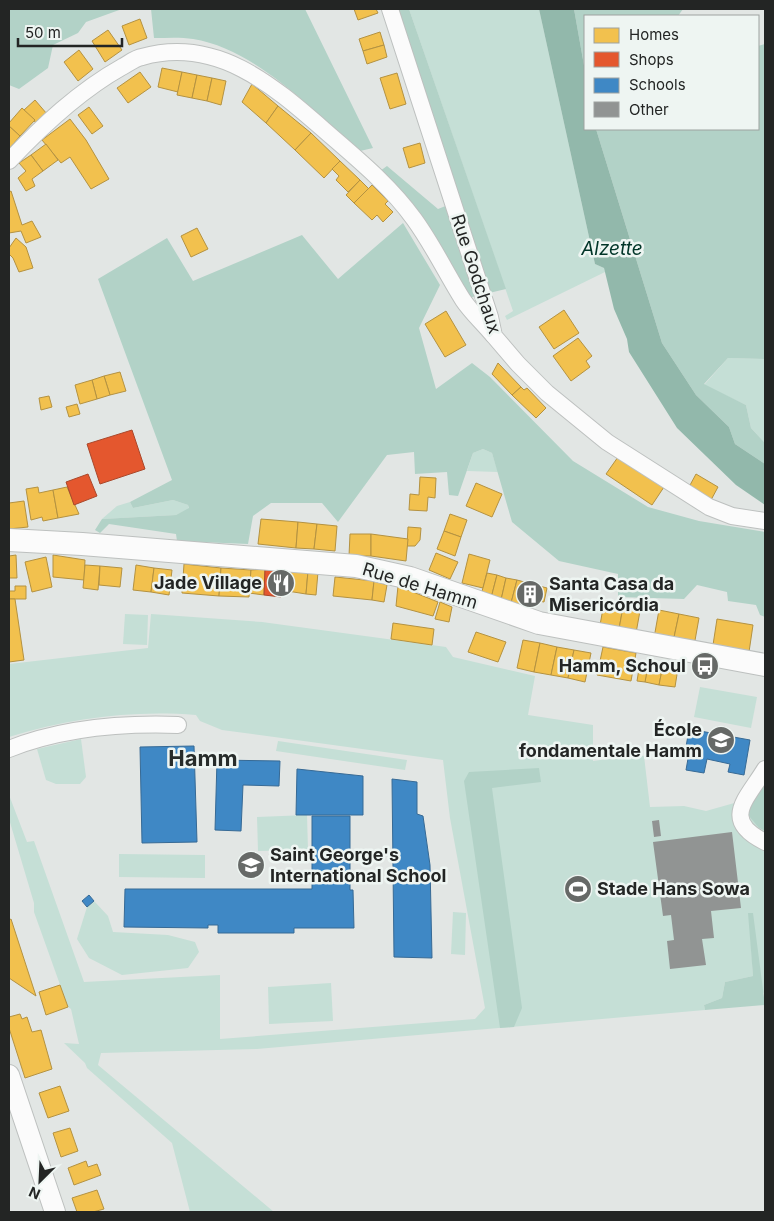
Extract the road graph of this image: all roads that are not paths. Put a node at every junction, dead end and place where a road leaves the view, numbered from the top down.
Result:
1 (390, 9) edge
2 (9, 161) edge
3 (494, 336) junction
4 (765, 521) edge
5 (9, 540) edge
6 (765, 666) edge
7 (178, 725) dead end
8 (9, 749) edge
9 (765, 769) edge
10 (765, 842) edge
11 (9, 1075) edge
12 (55, 1212) edge

1 - 3 street, Rue Godchaux
2 - 3 street
3 - 4 street, Rue Godchaux
5 - 6 main road, Rue de Hamm
7 - 8 street
9 - 10 street
11 - 12 street

